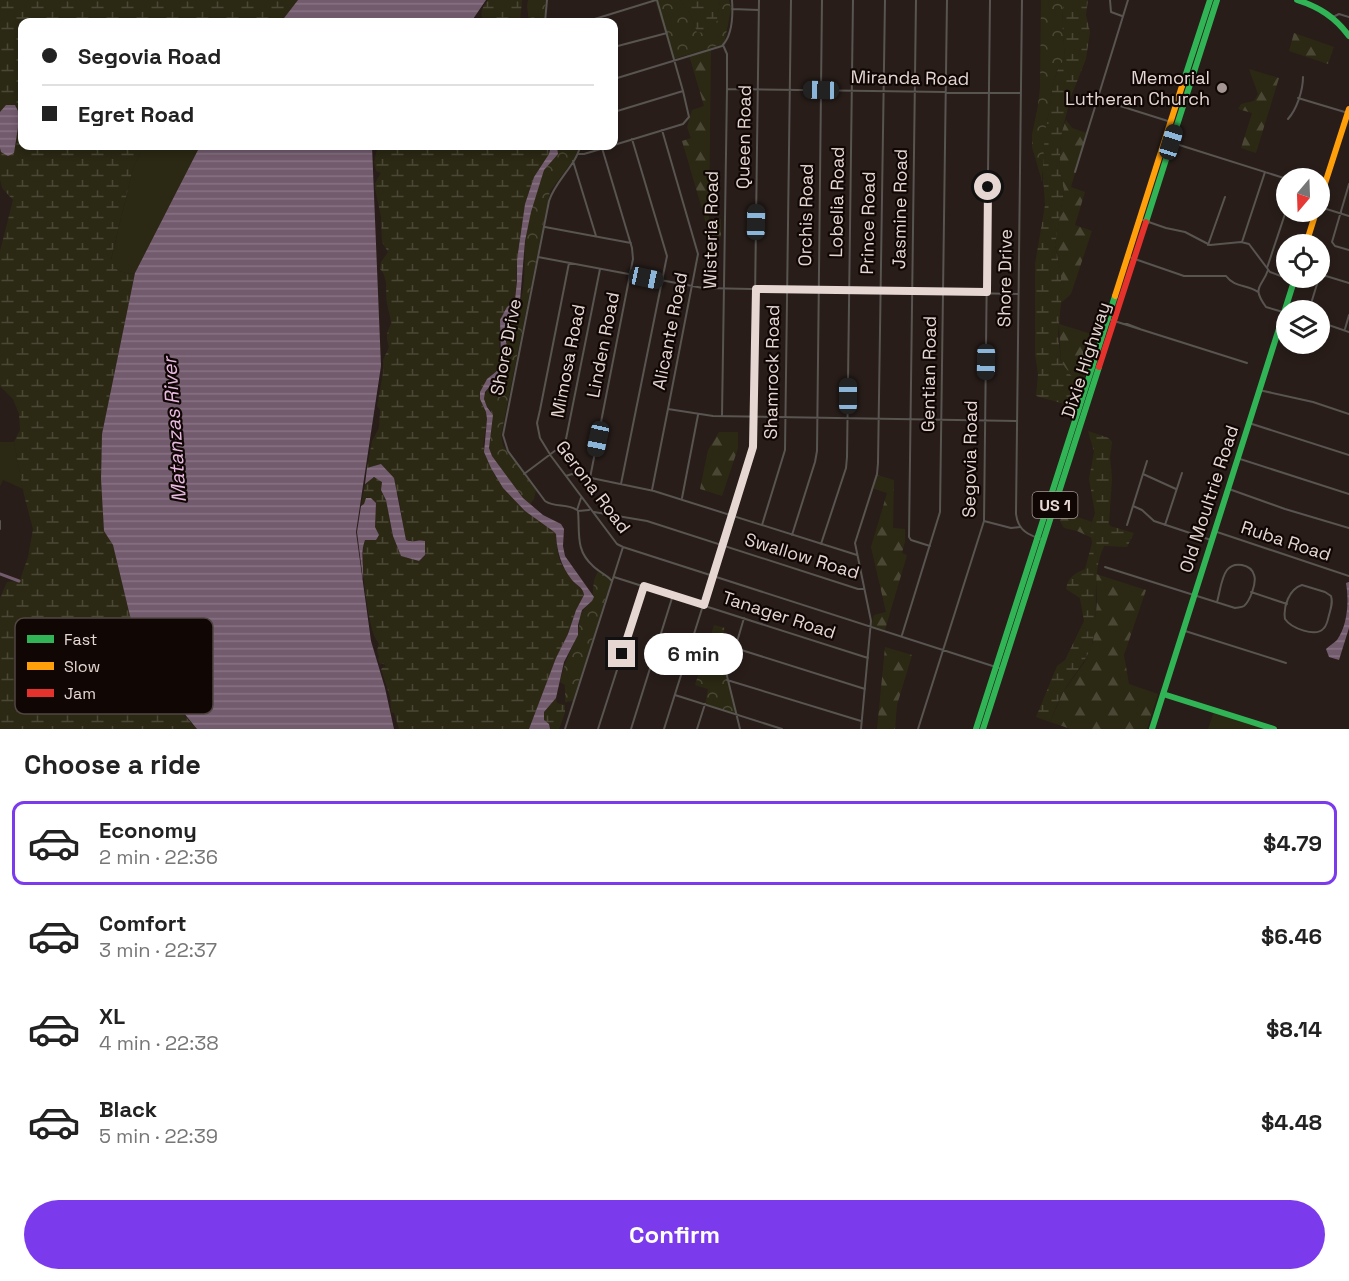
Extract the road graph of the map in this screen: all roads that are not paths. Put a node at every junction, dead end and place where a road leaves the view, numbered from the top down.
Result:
1 (546, 0) edge
2 (656, 0) edge
3 (732, 0) edge
4 (759, 0) edge
5 (790, 0) edge
6 (822, 0) edge
7 (853, 0) edge
8 (885, 0) edge
9 (916, 0) edge
10 (947, 0) edge
11 (990, 0) edge
12 (1022, 0) edge
13 (1110, 0) edge
14 (1128, 0) edge
15 (1210, 0) edge
16 (1217, 0) edge
17 (1297, 0) edge
18 (732, 9) junction
19 (759, 10) junction
20 (1123, 17) junction
21 (1333, 17) junction
22 (1349, 17) edge
23 (545, 18) edge
24 (598, 18) edge
25 (667, 33) junction
26 (1349, 36) edge
27 (723, 45) junction
28 (618, 46) edge
29 (675, 61) junction
30 (1197, 61) junction
31 (1190, 63) junction
32 (1303, 77) dead end
33 (618, 78) edge
34 (728, 89) junction
35 (758, 89) junction
36 (789, 90) junction
37 (821, 90) junction
38 (852, 90) junction
39 (683, 91) junction
40 (883, 91) junction
41 (915, 91) junction
42 (946, 92) junction
43 (989, 92) junction
44 (1021, 93) junction
45 (1298, 98) junction
46 (1098, 99) junction
47 (618, 111) edge
48 (1348, 111) edge
49 (1288, 119) dead end
50 (1171, 122) junction
51 (662, 130) junction
52 (632, 139) junction
53 (1168, 141) junction
54 (618, 143) edge
55 (579, 150) edge
56 (597, 150) edge
57 (604, 150) edge
58 (578, 154) junction
59 (573, 161) junction
60 (1330, 169) edge
61 (1075, 172) dead end
62 (1265, 172) junction
63 (1276, 176) edge
64 (1349, 184) edge
65 (1225, 197) dead end
66 (1330, 210) edge
67 (1340, 213) junction
68 (1349, 216) edge
69 (1143, 220) junction
70 (1283, 222) edge
71 (544, 226) junction
72 (596, 236) junction
73 (1242, 242) junction
74 (631, 243) junction
75 (1208, 245) junction
76 (1349, 250) edge
77 (538, 257) junction
78 (1131, 258) junction
79 (569, 263) junction
80 (600, 269) junction
81 (1268, 269) junction
82 (1276, 274) edge
83 (631, 275) junction
84 (662, 281) junction
85 (1349, 283) edge
86 (692, 287) junction
87 (724, 289) junction
88 (756, 289) junction
89 (787, 290) junction
90 (818, 290) junction
91 (849, 290) junction
92 (881, 291) junction
93 (912, 291) junction
94 (944, 292) junction
95 (987, 292) junction
96 (1258, 292) junction
97 (1019, 294) junction
98 (1312, 300) edge
99 (1276, 310) edge
100 (1349, 315) edge
101 (1111, 320) junction
102 (1330, 325) edge
103 (1345, 330) junction
104 (1349, 332) edge
105 (1276, 339) edge
106 (1248, 363) dead end
107 (1259, 390) junction
108 (668, 409) junction
109 (1349, 414) edge
110 (698, 415) junction
111 (722, 416) junction
112 (754, 417) junction
113 (785, 417) junction
114 (817, 418) junction
115 (848, 418) junction
116 (879, 418) junction
117 (910, 419) junction
118 (942, 419) junction
119 (985, 420) junction
120 (1017, 421) junction
121 (1249, 423) junction
122 (551, 455) junction
123 (1349, 455) edge
124 (1237, 458) junction
125 (1147, 461) dead end
126 (1182, 473) dead end
127 (524, 474) junction
128 (1143, 474) junction
129 (566, 476) junction
130 (590, 478) junction
131 (621, 484) junction
132 (1228, 488) junction
133 (1176, 489) junction
134 (651, 490) junction
135 (1349, 494) edge
136 (581, 496) junction
137 (682, 499) junction
138 (1133, 506) junction
139 (592, 511) junction
140 (732, 515) junction
141 (0, 521) edge
142 (984, 521) junction
143 (762, 525) junction
144 (1128, 525) dead end
145 (1165, 525) junction
146 (1020, 527) junction
147 (1349, 528) edge
148 (0, 529) edge
149 (1214, 531) junction
150 (792, 535) junction
151 (1041, 539) junction
152 (1211, 540) junction
153 (821, 544) junction
154 (723, 545) junction
155 (931, 546) junction
156 (623, 547) junction
157 (857, 555) junction
158 (1105, 567) dead end
159 (713, 575) junction
160 (1349, 576) edge
161 (614, 577) junction
162 (612, 581) junction
163 (644, 586) junction
164 (864, 589) junction
165 (1251, 592) junction
166 (673, 595) junction
167 (1194, 595) junction
168 (1217, 602) junction
169 (1287, 604) junction
170 (704, 605) junction
171 (744, 618) junction
172 (871, 626) junction
173 (1182, 630) junction
174 (902, 635) junction
175 (735, 648) junction
176 (944, 649) junction
177 (868, 658) junction
178 (1286, 663) dead end
179 (1000, 667) junction
180 (727, 680) junction
181 (865, 689) junction
182 (1163, 694) junction
183 (675, 695) junction
184 (705, 704) junction
185 (736, 714) junction
186 (861, 721) junction
187 (565, 729) edge
188 (598, 729) edge
189 (631, 729) edge
190 (664, 729) edge
191 (697, 729) edge
192 (740, 729) edge
193 (782, 729) edge
194 (861, 729) edge
195 (918, 729) edge
196 (976, 729) edge
197 (983, 729) edge
198 (1152, 729) edge
199 (1274, 729) edge

1 - 23 street
2 - 24 street
2 - 25 street
3 - 18 street
4 - 19 street, Queen Road
5 - 36 street, Shamrock Road
6 - 37 street, Orchis Road
7 - 38 street, Lobelia Road
8 - 40 street, Prince Road
9 - 41 street, Jasmine Road
10 - 42 street, Gentian Road
11 - 43 street, Segovia Road
12 - 44 street, Shore Drive
13 - 20 street
14 - 20 street
15 - 31 main road, US 1
16 - 30 main road, US 1
17 - 21 main road
18 - 19 street
18 - 27 street
19 - 35 street, Queen Road
20 - 46 street
21 - 22 street
21 - 26 main road
25 - 28 street
25 - 29 street
27 - 29 street
27 - 34 street, Wisteria Road
29 - 33 street
29 - 39 street
30 - 31 street
30 - 53 main road, US 1
31 - 50 main road, US 1
32 - 45 street
34 - 35 street, Miranda Road
34 - 87 street, Wisteria Road
35 - 36 street, Miranda Road
35 - 88 street, Queen Road
36 - 37 street, Miranda Road
36 - 89 street, Shamrock Road
37 - 38 street, Miranda Road
37 - 90 street, Orchis Road
38 - 40 street, Miranda Road
38 - 91 street, Lobelia Road
39 - 47 street
39 - 51 street
40 - 41 street, Miranda Road
40 - 92 street, Prince Road
41 - 42 street, Miranda Road
41 - 93 street, Jasmine Road
42 - 43 street, Miranda Road
42 - 94 street, Gentian Road
43 - 44 street, Miranda Road
43 - 95 street, Segovia Road
44 - 97 street, Shore Drive
45 - 48 street
45 - 49 street
46 - 50 street
46 - 61 street
48 - 60 main road
50 - 53 main road, US 1
51 - 52 street
51 - 86 street, Alicante Road
52 - 54 street
52 - 84 street
53 - 62 street
53 - 69 main road, US 1
55 - 58 street, Shore Drive
56 - 58 street
57 - 74 street, Linden Road
58 - 59 street, Shore Drive
59 - 71 street, Shore Drive
59 - 72 street
62 - 63 street
62 - 73 street
64 - 67 street
65 - 75 street
66 - 67 street
67 - 68 street
67 - 76 street
69 - 75 street
69 - 78 main road, US 1
70 - 81 street
71 - 72 street
71 - 77 street, Shore Drive
72 - 74 street
73 - 75 street
73 - 81 street
74 - 83 street, Linden Road
77 - 79 street
77 - 127 street, Shore Drive
78 - 96 street
78 - 101 main road, Dixie Highway / US 1
79 - 80 street
79 - 122 street, Gerona Road
80 - 83 street
80 - 122 street, Mimosa Road
81 - 82 street
81 - 96 street
83 - 84 street
83 - 130 street, Linden Road
84 - 86 street
84 - 131 street
85 - 98 street
86 - 87 street
86 - 108 street, Alicante Road
87 - 88 street
87 - 111 street, Wisteria Road
88 - 89 street
88 - 112 street, Queen Road
89 - 90 street
89 - 113 street, Shamrock Road
90 - 91 street
90 - 114 street, Orchis Road
91 - 92 street
91 - 115 street, Lobelia Road
92 - 93 street
92 - 116 street, Prince Road
93 - 94 street
93 - 117 street, Jasmine Road
94 - 95 street
94 - 118 street, Gentian Road
95 - 97 street
95 - 119 street, Segovia Road
96 - 99 street
97 - 120 street, Shore Drive
100 - 103 street
101 - 106 street
101 - 151 main road, Dixie Highway / US 1
102 - 103 street
103 - 104 street
105 - 107 main road, Old Moultrie Road
107 - 109 street
107 - 121 main road, Old Moultrie Road
108 - 110 street, Alicante Road
108 - 134 street
110 - 111 street, Alicante Road
110 - 137 street
111 - 112 street, Alicante Road
112 - 113 street, Alicante Road
112 - 140 street, Queen Road
113 - 114 street, Alicante Road
113 - 143 street, Shamrock Road
114 - 115 street, Alicante Road
114 - 150 street, Orchis Road
115 - 116 street, Alicante Road
115 - 153 street, Lobelia Road
116 - 117 street, Alicante Road
116 - 157 street, Prince Road
117 - 118 street, Alicante Road
117 - 155 street, Jasmine Road
118 - 119 street, Alicante Road
118 - 155 street, Gentian Road
119 - 120 street, Alicante Road
119 - 142 street, Segovia Road
120 - 146 street, Shore Drive
121 - 123 street
121 - 124 main road, Old Moultrie Road
122 - 127 street, Mimosa Road
122 - 129 street, Gerona Road
124 - 132 main road, Old Moultrie Road
124 - 135 street
125 - 128 street
126 - 133 street
127 - 136 street, Shore Drive
128 - 133 street
128 - 138 street
129 - 130 street
129 - 136 street, Gerona Road
130 - 131 street
131 - 134 street
132 - 147 street
132 - 149 main road, Old Moultrie Road
133 - 145 street
134 - 137 street
136 - 139 street, Gerona Road
137 - 140 street
138 - 144 street
138 - 145 street
139 - 154 street, Swallow Road
139 - 156 street, Gerona Road
139 - 162 street, Swallow Road
140 - 143 street
140 - 154 street, Queen Road
141 - 148 street
142 - 146 street
142 - 176 street, Segovia Road
143 - 150 street
145 - 152 street
146 - 151 street
149 - 152 main road, Old Moultrie Road
149 - 160 street, Ruba Road
150 - 153 street
151 - 179 main road, Dixie Highway / US 1
152 - 167 main road, Old Moultrie Road
153 - 157 street
154 - 159 street, Queen Road
154 - 164 street, Swallow Road
155 - 174 street, Gentian Road
156 - 159 street, Gerona Road
156 - 161 street
157 - 164 street, Prince Road
158 - 167 street
159 - 170 street, Queen Road
159 - 172 street, Gerona Road
161 - 162 street
161 - 163 street, Tanager Road
162 - 187 street
163 - 166 street, Tanager Road
163 - 188 street
164 - 172 street, Prince Road
165 - 168 street
165 - 168 street
165 - 169 street
166 - 170 street, Tanager Road
166 - 189 street
167 - 168 street
167 - 173 main road, Old Moultrie Road
169 - 169 street
170 - 171 street, Tanager Road
170 - 183 street, Queen Road
171 - 175 street
171 - 177 street, Tanager Road
172 - 174 street, Gerona Road
172 - 177 street, Prince Road
173 - 178 street
173 - 182 main road, Old Moultrie Road
174 - 176 street, Gerona Road
175 - 180 street
175 - 181 street
176 - 179 street, Gerona Road
176 - 195 street, Segovia Road
177 - 181 street, Prince Road
179 - 196 main road, US 1
179 - 197 main road, Dixie Highway / US 1
180 - 185 street
180 - 186 street
181 - 186 street, Prince Road
182 - 198 main road, Old Moultrie Road
182 - 199 main road
183 - 184 street
183 - 190 street, Queen Road
184 - 185 street
184 - 191 street
185 - 192 street
185 - 193 street
186 - 194 street, Prince Road

